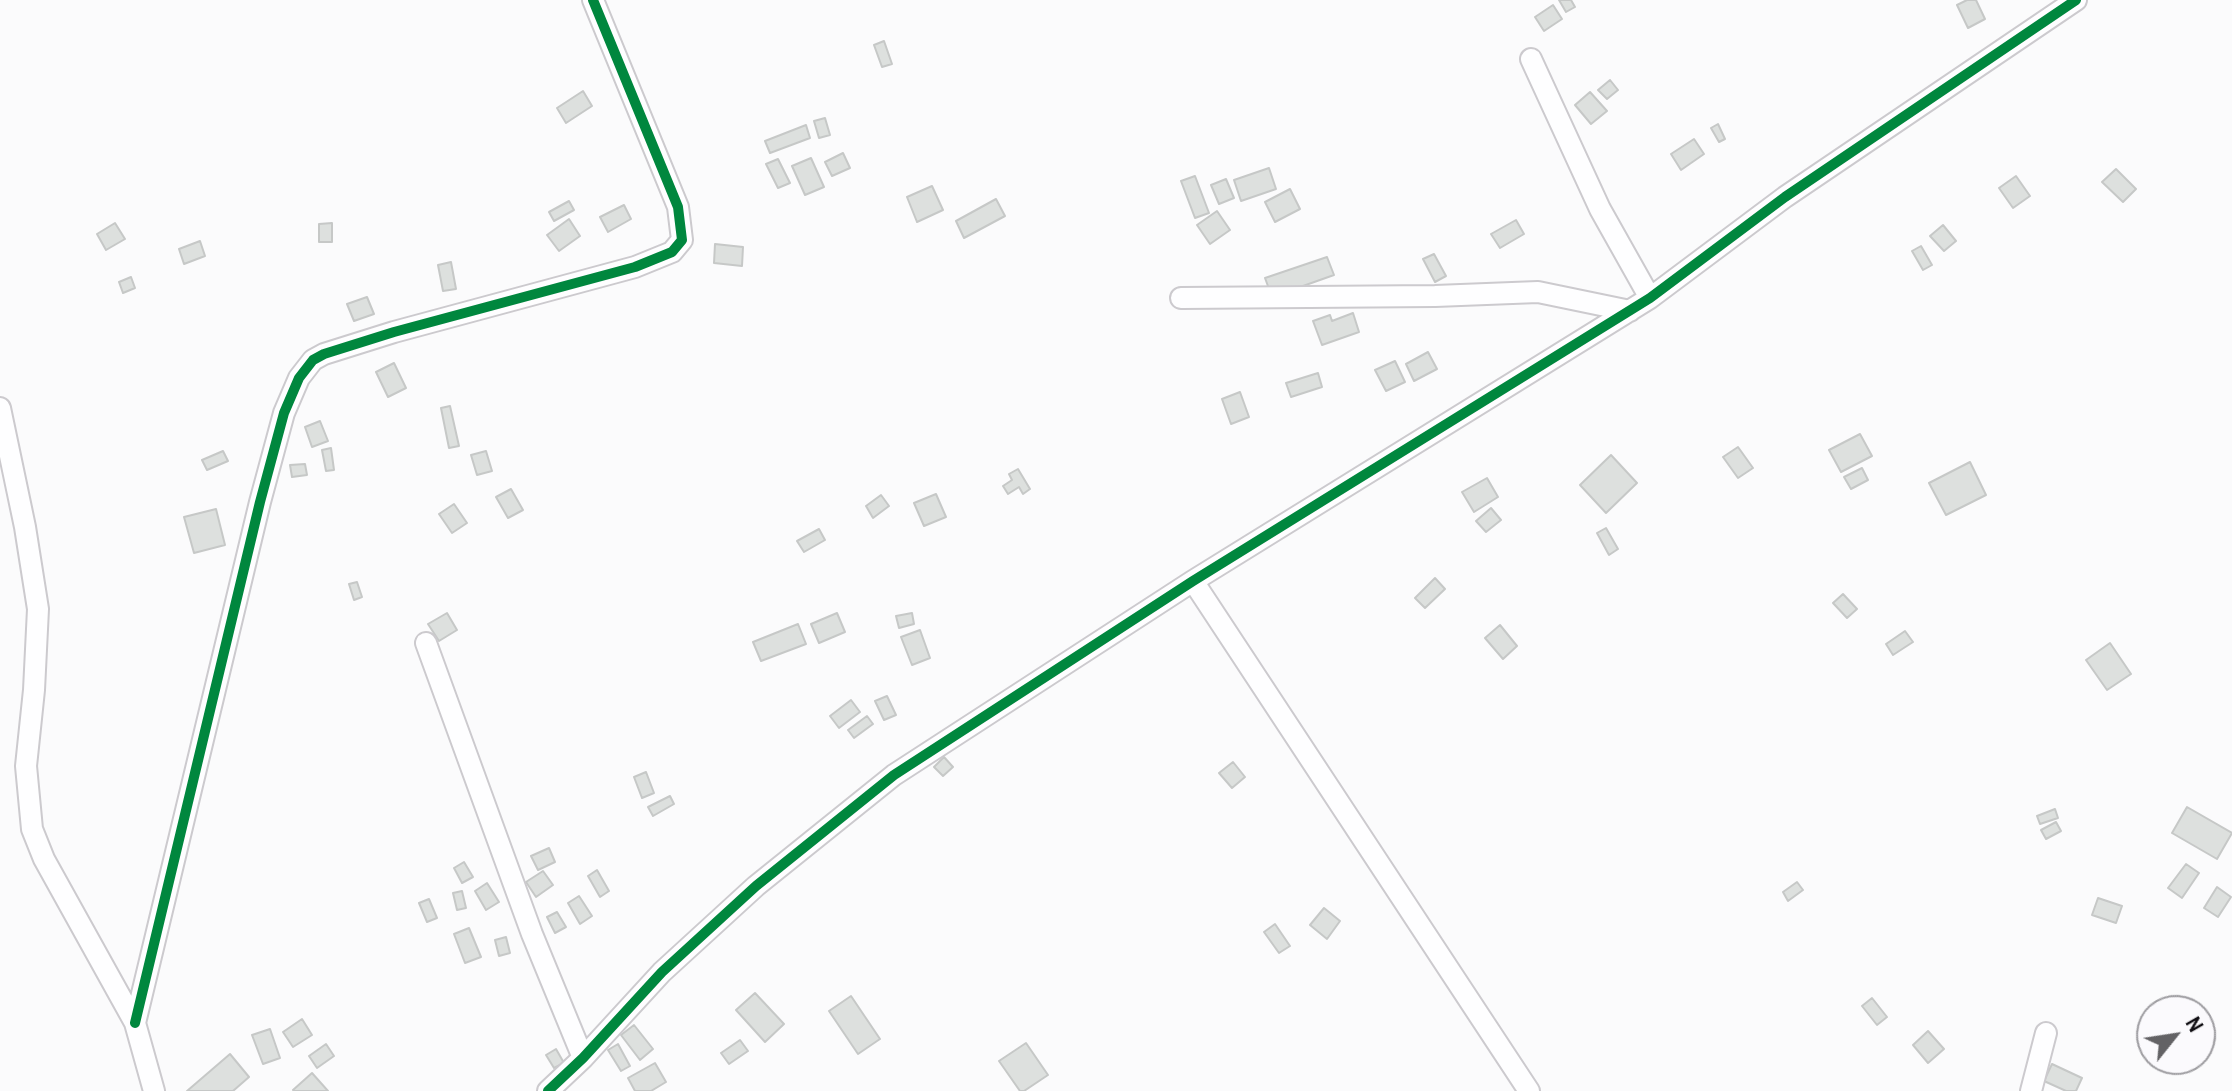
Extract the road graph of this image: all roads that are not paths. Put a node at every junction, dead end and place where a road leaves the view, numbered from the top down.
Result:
1 (593, 0) edge
2 (2076, 0) edge
3 (1531, 59) dead end
4 (1181, 298) dead end
5 (1650, 298) junction
6 (1630, 311) junction
7 (0, 408) edge
8 (1193, 581) junction
9 (426, 643) dead end
10 (135, 1023) junction
11 (2046, 1033) dead end
12 (583, 1058) junction
13 (154, 1091) edge
14 (548, 1091) edge
15 (1529, 1091) edge
16 (2031, 1091) edge

1 - 10 street
2 - 5 street
3 - 5 street
4 - 6 street
5 - 6 street
6 - 8 street
7 - 10 street
8 - 12 street
8 - 15 street
9 - 12 street
10 - 13 street
11 - 16 street
12 - 14 street

